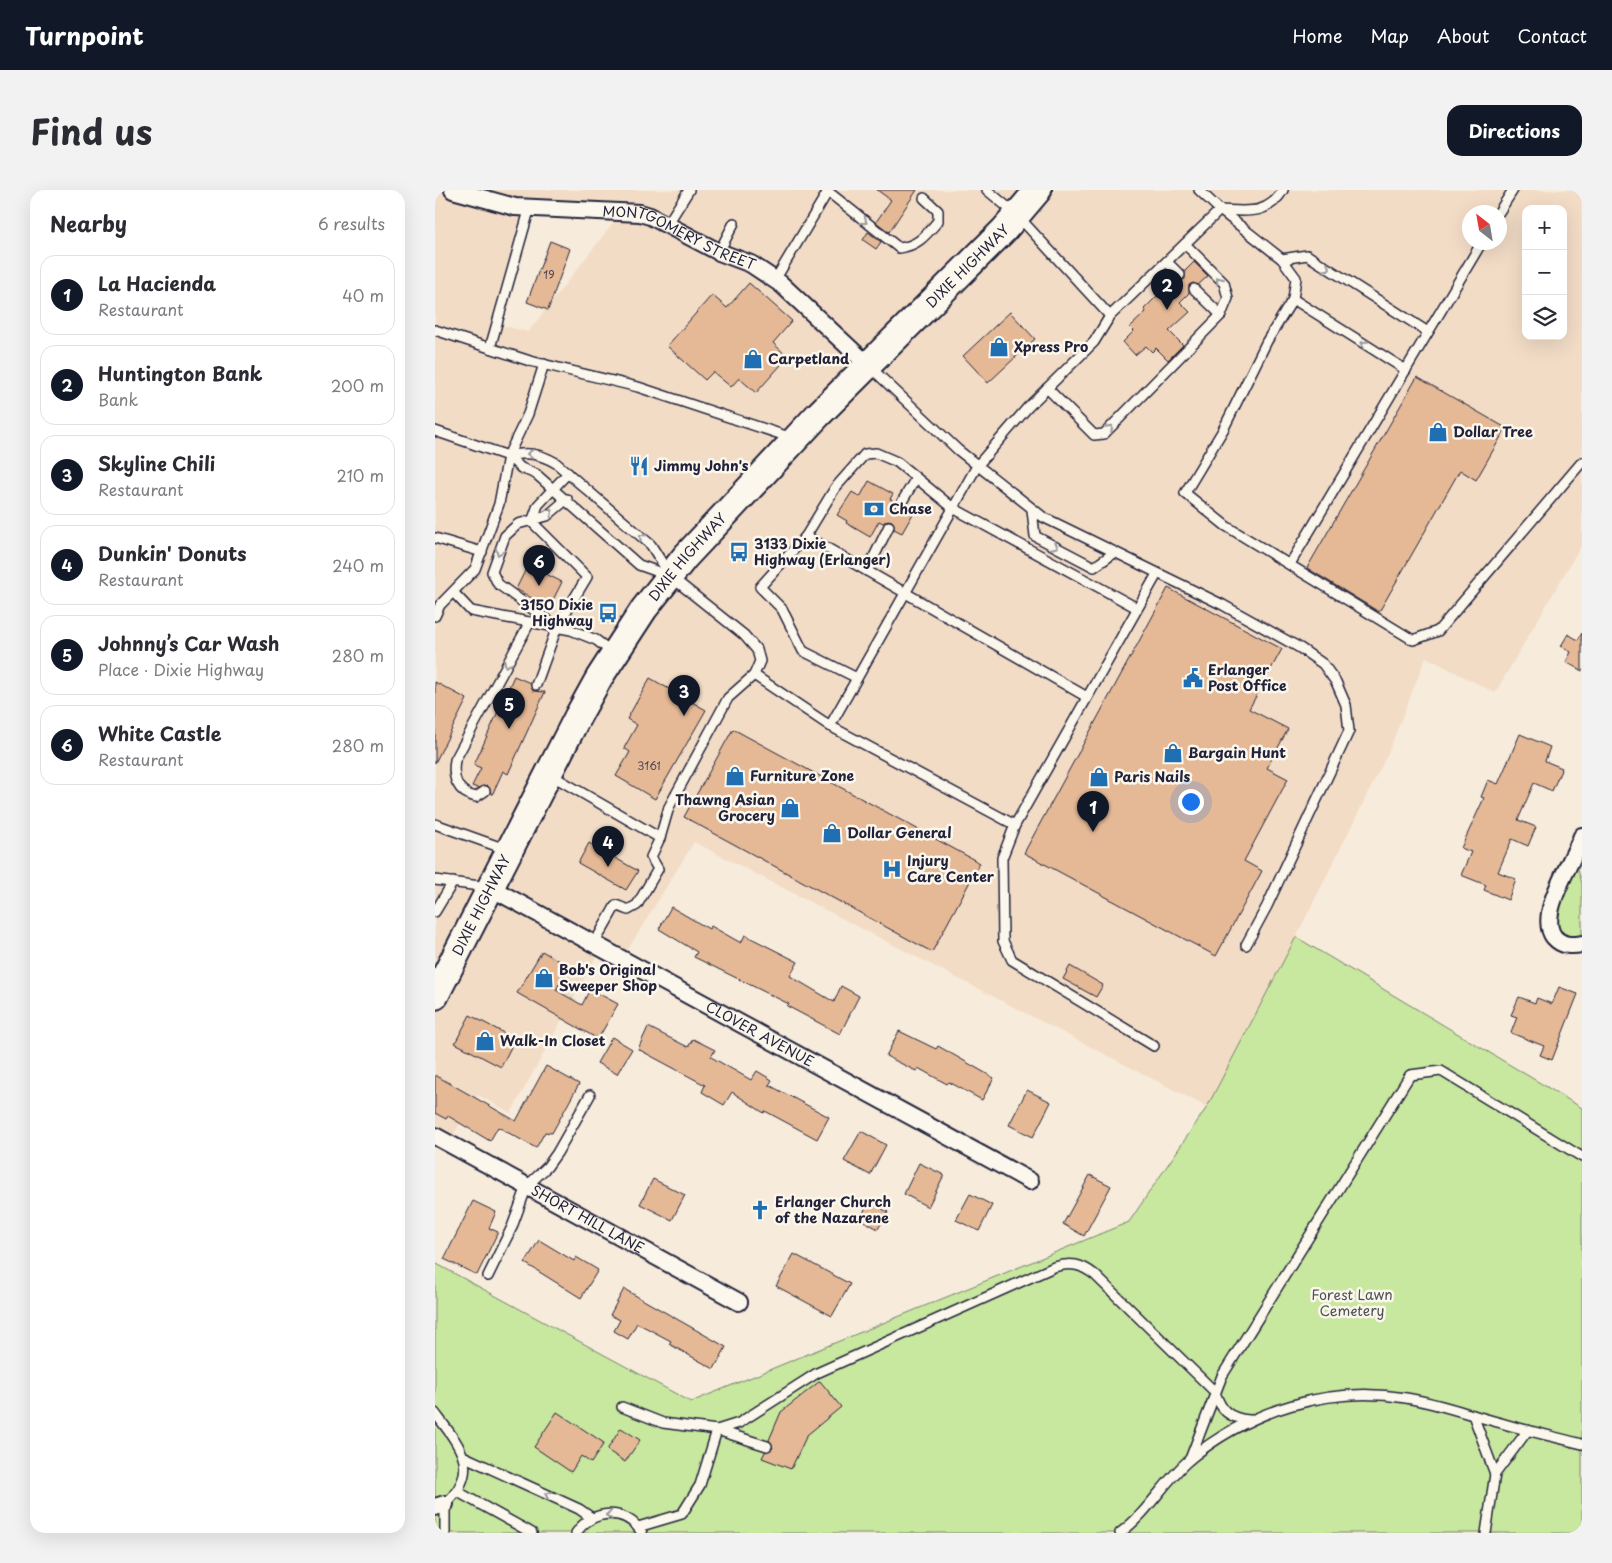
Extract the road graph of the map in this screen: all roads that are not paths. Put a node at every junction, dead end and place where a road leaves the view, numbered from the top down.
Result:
1 (453, 190) edge
2 (689, 190) edge
3 (987, 190) edge
4 (1039, 190) edge
5 (1199, 190) edge
6 (1283, 190) edge
7 (1513, 190) edge
8 (827, 191) edge
9 (924, 198) dead end
10 (1503, 205) edge
11 (530, 207) junction
12 (1220, 210) junction
13 (1017, 215) junction
14 (734, 223) dead end
15 (667, 225) junction
16 (1185, 244) junction
17 (1477, 250) edge
18 (719, 252) junction
19 (1282, 259) junction
20 (1167, 262) junction
21 (1180, 275) dead end
22 (775, 280) junction
23 (1194, 289) dead end
24 (1293, 299) junction
25 (1221, 315) junction
26 (1111, 316) junction
27 (435, 330) edge
28 (1429, 332) junction
29 (490, 348) junction
30 (544, 364) junction
31 (869, 366) junction
32 (1405, 370) junction
33 (1047, 388) junction
34 (435, 430) edge
35 (795, 439) junction
36 (508, 456) junction
37 (1582, 462) edge
38 (977, 466) junction
39 (568, 473) junction
40 (916, 478) junction
41 (554, 489) junction
42 (567, 499) junction
43 (900, 505) dead end
44 (953, 508) junction
45 (1032, 510) junction
46 (532, 522) junction
47 (889, 526) dead end
48 (806, 536) junction
49 (435, 538) edge
50 (482, 552) junction
51 (1114, 553) junction
52 (1290, 564) junction
53 (867, 571) junction
54 (1157, 574) junction
55 (670, 576) junction
56 (453, 592) junction
57 (905, 593) junction
58 (1137, 608) junction
59 (435, 616) edge
60 (530, 622) junction
61 (557, 627) junction
62 (615, 653) junction
63 (754, 675) junction
64 (857, 678) junction
65 (536, 685) dead end
66 (1087, 697) junction
67 (830, 726) junction
68 (549, 774) junction
69 (485, 791) dead end
70 (435, 824) edge
71 (1015, 826) junction
72 (660, 838) junction
73 (510, 851) junction
74 (1580, 851) edge
75 (435, 880) edge
76 (453, 882) junction
77 (491, 888) junction
78 (435, 912) edge
79 (594, 944) junction
80 (1582, 944) edge
81 (1246, 945) dead end
82 (438, 983) edge
83 (1154, 1046) dead end
84 (590, 1095) dead end
85 (435, 1136) edge
86 (1582, 1156) edge
87 (1029, 1181) dead end
88 (527, 1186) junction
89 (488, 1276) dead end
90 (739, 1302) dead end
91 (1215, 1392) junction
92 (622, 1407) dead end
93 (435, 1413) edge
94 (1473, 1415) junction
95 (1249, 1420) junction
96 (717, 1430) junction
97 (1528, 1430) junction
98 (1582, 1444) edge
99 (767, 1446) dead end
100 (465, 1457) junction
101 (1190, 1459) junction
102 (1495, 1474) junction
103 (458, 1492) junction
104 (440, 1505) edge
105 (592, 1518) junction
106 (640, 1530) edge
107 (445, 1533) edge
108 (532, 1533) edge
109 (576, 1533) edge
110 (1120, 1533) edge
111 (1486, 1533) edge

1 - 11 street, MONTGOMERY STREET
2 - 15 lane
3 - 13 lane
4 - 13 main road, DIXIE HIGHWAY
5 - 12 lane
6 - 12 lane
7 - 10 lane
8 -> 9 lane
8 - 22 lane
11 - 15 street, MONTGOMERY STREET
11 - 29 lane
12 - 16 lane
12 - 19 lane
13 - 26 lane
13 - 31 main road, DIXIE HIGHWAY
14 - 18 lane
15 - 18 street, MONTGOMERY STREET
16 - 20 lane
25 -> 16 lane
17 - 28 lane
18 - 22 street, MONTGOMERY STREET
19 - 24 lane
19 -> 28 lane
20 - 21 lane
20 - 26 lane
22 - 31 street, MONTGOMERY STREET
23 - 25 lane
32 -> 24 lane
24 - 52 lane
33 -> 25 lane
26 - 33 lane
27 - 29 lane
28 - 32 lane
29 - 30 lane
30 - 35 lane
30 - 36 lane
31 - 35 main road, DIXIE HIGHWAY
31 - 38 lane
32 - 52 lane
33 - 38 lane
34 - 36 lane
35 - 55 main road, DIXIE HIGHWAY
39 -> 36 lane
36 - 41 lane
36 - 50 lane
37 - 52 lane
38 - 44 lane
38 - 45 lane
39 - 41 lane
55 -> 39 lane
40 - 43 lane
40 - 44 lane
40 - 48 lane
41 - 42 lane
41 - 46 lane
46 -> 42 lane
42 - 55 lane
44 - 57 lane
44 - 58 lane
45 - 51 lane
45 -> 51 lane
46 - 61 lane
46 -> 61 lane
47 - 53 lane
48 - 53 lane
48 - 64 lane
49 - 50 lane
50 - 56 lane
51 - 54 lane
53 - 57 lane
54 - 58 lane
54 - 81 lane
55 - 62 main road, DIXIE HIGHWAY
55 - 63 lane
56 - 59 lane
56 - 60 lane
57 - 64 lane
57 - 66 lane
58 - 66 lane
60 - 61 lane
60 -> 69 lane
61 - 62 lane
61 - 65 lane
62 - 68 main road, DIXIE HIGHWAY
63 - 67 lane
63 - 72 lane
64 - 67 lane
66 - 71 lane
67 - 71 lane
68 - 72 lane
68 - 73 main road, DIXIE HIGHWAY
70 - 73 lane
71 - 83 lane
72 - 79 lane
73 - 77 main road, DIXIE HIGHWAY
74 - 80 street
75 - 76 lane
76 - 77 lane
76 - 78 lane
77 - 79 street, CLOVER AVENUE
77 - 82 main road, DIXIE HIGHWAY
79 - 87 street, CLOVER AVENUE
84 - 88 lane
85 - 88 street, SHORT HILL LANE
86 - 91 lane
88 - 89 lane
88 - 90 street, SHORT HILL LANE
91 - 95 lane
91 - 96 lane
91 - 101 lane
92 - 96 lane
93 - 100 lane
94 - 95 lane
94 - 97 lane
94 - 102 lane
95 - 101 lane
96 - 99 lane
96 - 106 lane
97 - 98 lane
97 - 102 lane
100 - 103 lane
105 -> 100 lane
101 - 110 lane
102 - 111 lane
103 - 104 lane
103 - 108 lane
104 - 107 lane
106 -> 105 lane
105 - 109 lane

